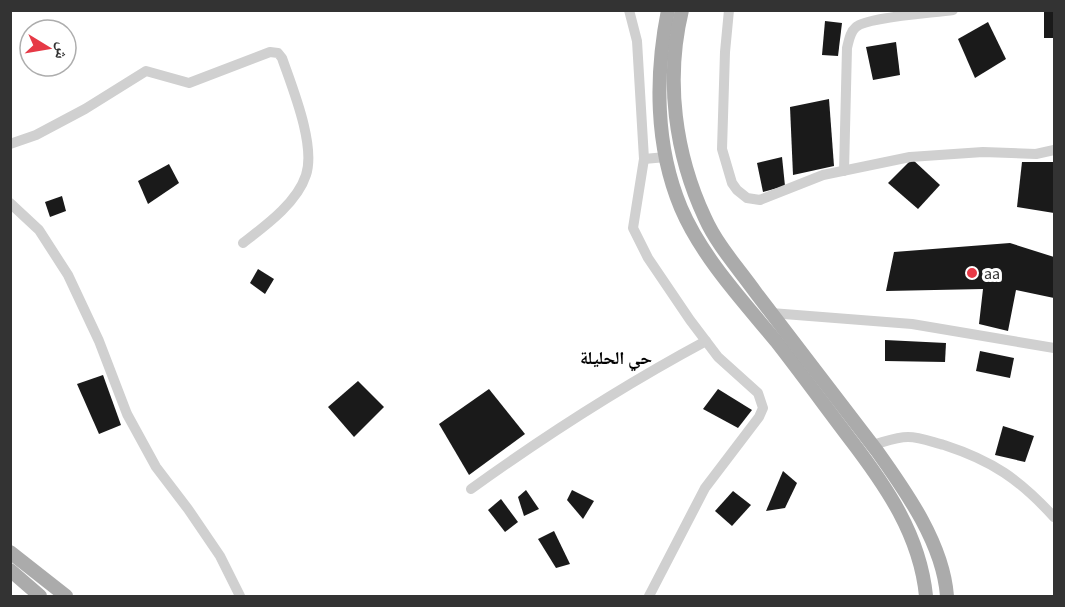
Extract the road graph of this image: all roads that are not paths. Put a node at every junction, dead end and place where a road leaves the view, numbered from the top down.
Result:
1 (629, 10) edge
2 (668, 10) edge
3 (682, 10) edge
4 (729, 10) edge
5 (953, 10) edge
6 (10, 144) edge
7 (1054, 150) edge
8 (666, 157) junction
9 (644, 159) junction
10 (844, 171) junction
11 (10, 202) edge
12 (243, 243) dead end
13 (771, 313) junction
14 (706, 341) junction
15 (1054, 348) edge
16 (872, 445) junction
17 (471, 489) dead end
18 (1054, 517) edge
19 (10, 552) edge
20 (10, 570) edge
21 (40, 597) edge
22 (66, 597) edge
23 (240, 597) edge
24 (649, 597) edge
25 (926, 597) edge
26 (947, 597) edge

1 - 9 street
2 - 8 main road
3 - 13 main road
4 - 10 street
5 - 10 street
6 - 12 street
7 - 10 street
8 - 9 street
8 - 25 main road
9 - 14 street
11 - 23 street
13 - 15 street
13 - 16 main road
14 - 17 street
14 - 24 street
16 - 18 street
16 - 26 main road
19 - 22 main road
20 - 21 main road

